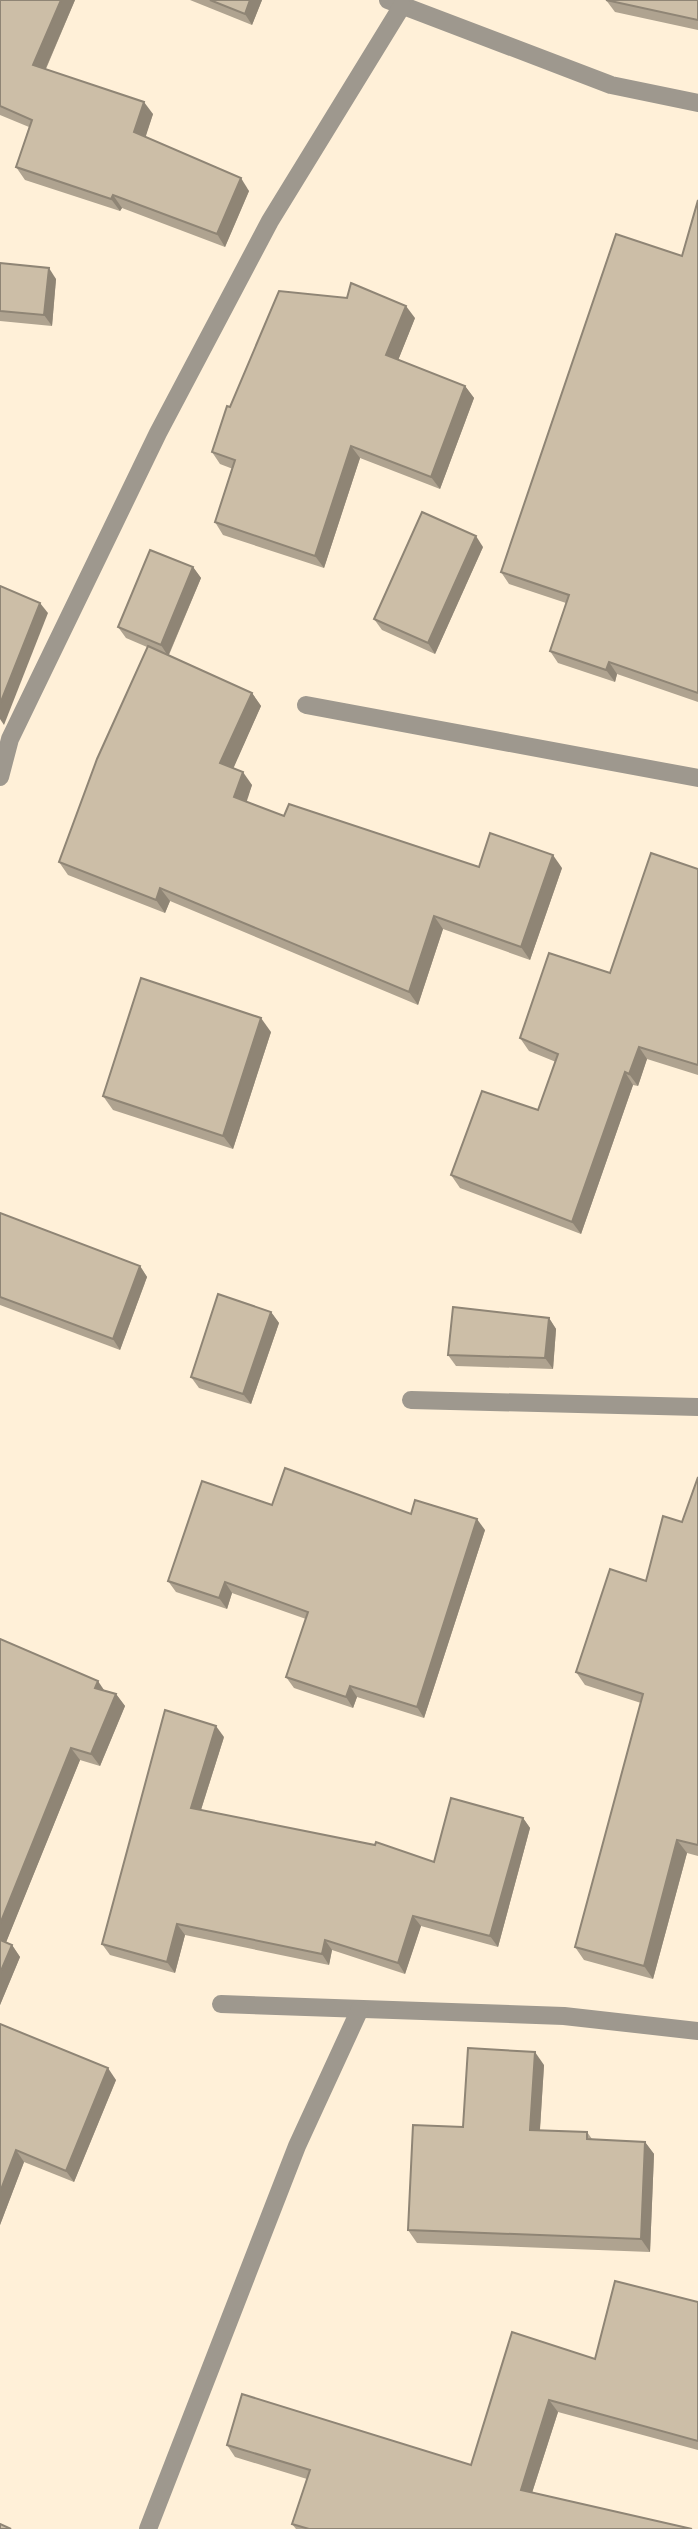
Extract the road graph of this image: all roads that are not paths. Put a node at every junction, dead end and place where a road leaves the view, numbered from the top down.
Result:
1 (395, 3) edge
2 (698, 103) edge
3 (306, 705) dead end
4 (5, 738) edge
5 (0, 777) edge
6 (698, 778) edge
7 (411, 1400) dead end
8 (698, 1407) edge
9 (221, 2004) dead end
10 (360, 2009) junction
11 (698, 2031) edge
12 (148, 2529) edge

1 - 2 street
1 - 4 street
3 - 6 street
4 - 5 street
7 - 8 street
9 - 10 street
10 - 11 street
10 - 12 street

